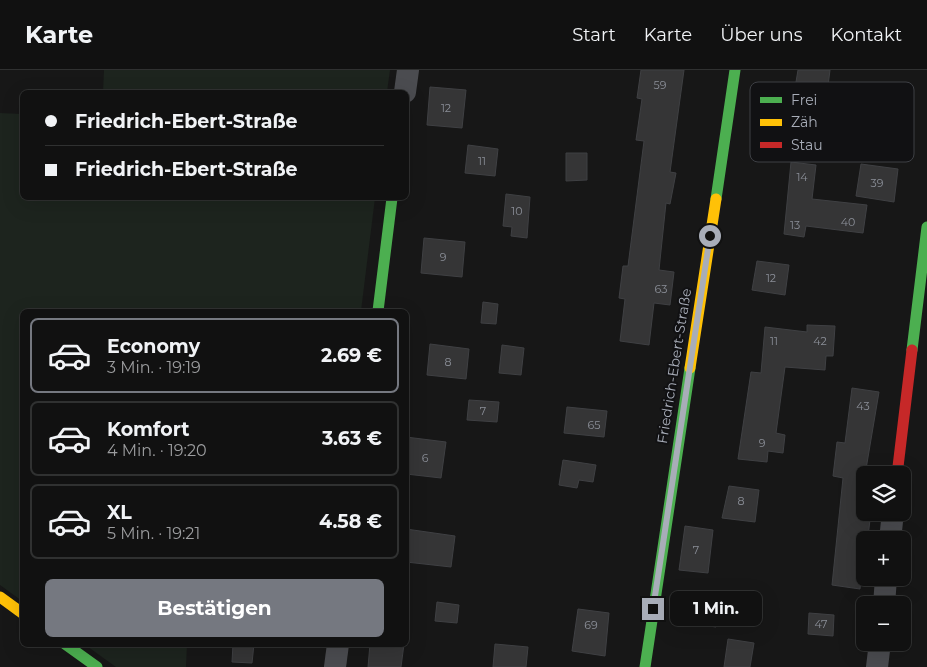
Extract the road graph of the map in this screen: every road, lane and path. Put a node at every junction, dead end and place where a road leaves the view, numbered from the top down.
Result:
1 (408, 70) edge
2 (735, 70) edge
3 (405, 90) edge
4 (392, 200) edge
5 (927, 226) edge
6 (378, 309) edge
7 (899, 466) edge
8 (0, 596) edge
9 (20, 611) edge
10 (69, 647) edge
11 (338, 647) edge
12 (879, 651) edge
13 (97, 667) edge
14 (335, 667) edge
15 (645, 667) edge
16 (877, 667) edge

1 - 3 street
2 - 15 street, Friedrich-Ebert-Straße
4 - 6 street
5 - 7 street
8 - 9 street
10 - 13 street
11 - 14 street
12 - 16 street

